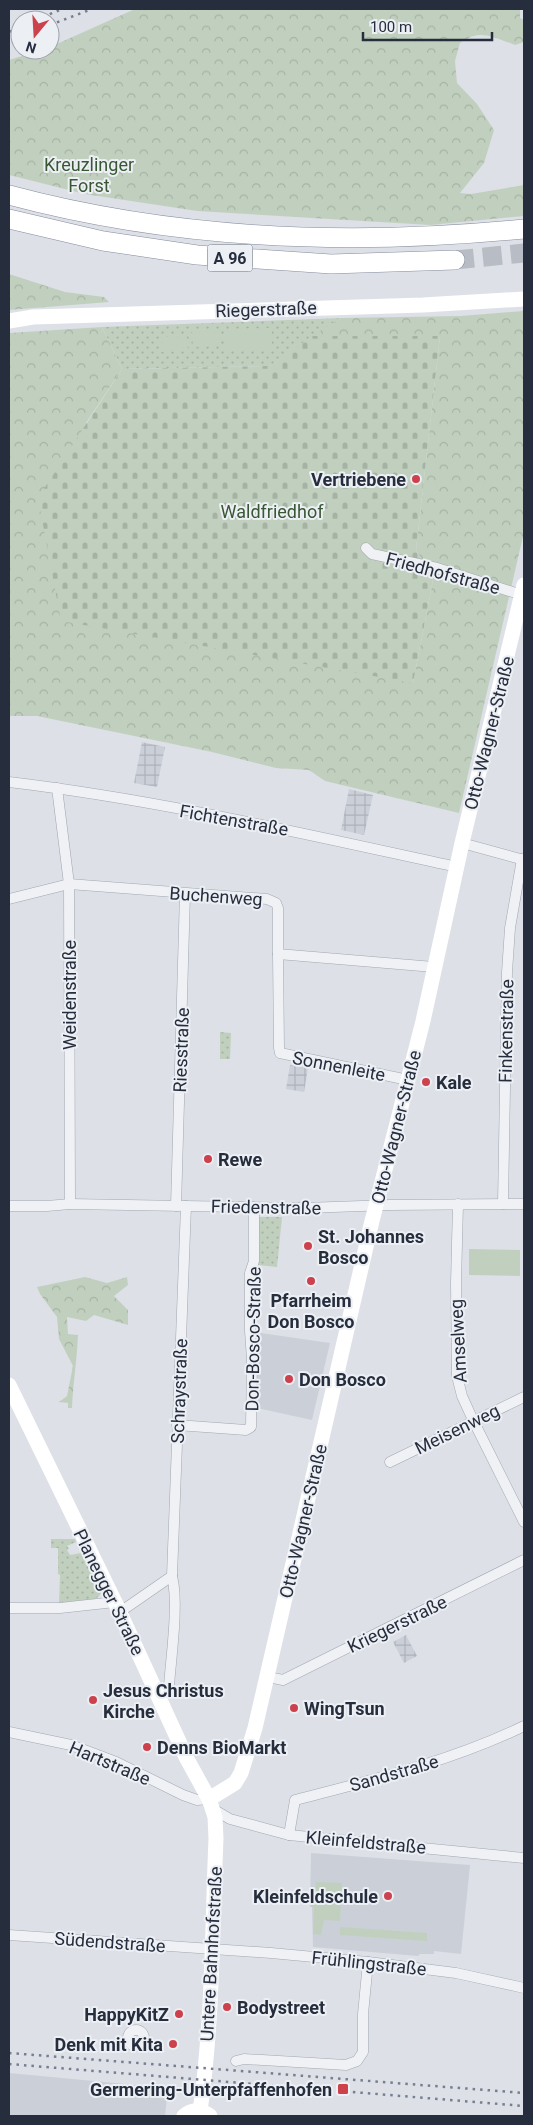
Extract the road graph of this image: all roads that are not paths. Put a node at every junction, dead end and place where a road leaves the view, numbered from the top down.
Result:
1 (9, 195) edge
2 (9, 219) edge
3 (524, 229) edge
4 (456, 260) tunnel mouth
5 (524, 299) edge
6 (9, 320) edge
7 (366, 548) dead end
8 (523, 590) edge
9 (9, 782) edge
10 (56, 788) junction
11 (462, 842) junction
12 (523, 860) edge
13 (457, 867) junction
14 (69, 884) junction
15 (185, 894) junction
16 (9, 899) edge
17 (278, 954) junction
18 (434, 967) junction
19 (408, 1080) junction
20 (70, 1204) junction
21 (458, 1204) junction
22 (503, 1204) junction
23 (524, 1204) edge
24 (376, 1205) junction
25 (9, 1206) edge
26 (181, 1206) junction
27 (254, 1207) junction
28 (9, 1385) edge
29 (524, 1397) edge
30 (473, 1420) junction
31 (177, 1425) junction
32 (390, 1462) dead end
33 (524, 1522) edge
34 (524, 1560) edge
35 (173, 1579) junction
36 (118, 1607) junction
37 (9, 1608) edge
38 (268, 1677) junction
39 (157, 1692) junction
40 (524, 1726) edge
41 (9, 1732) edge
42 (211, 1804) junction
43 (289, 1835) junction
44 (524, 1858) edge
45 (9, 1935) edge
46 (212, 1949) junction
47 (368, 1962) junction
48 (524, 1988) edge
49 (265, 2051) dead end
50 (271, 2060) junction
51 (236, 2061) dead end
52 (205, 2113) edge
53 (184, 2116) edge

1 - 3 highway, A 96
2 - 4 highway, A 96
5 - 6 street, Riegerstraße
7 - 8 street, Friedhofstraße
8 - 11 street, Otto-Wagner-Straße
9 - 10 street, Fichtenstraße
10 - 13 street, Fichtenstraße
10 - 14 street, Weidenstraße
11 - 12 street
11 - 13 street, Otto-Wagner-Straße
12 - 22 street, Finkenstraße
13 - 18 street, Otto-Wagner-Straße
14 - 15 street, Buchenweg
14 - 16 street, Buchenweg
14 - 20 street, Weidenstraße
15 - 17 street, Buchenweg
15 - 26 street, Riesstraße
17 - 18 street
17 - 19 street, Sonnenleite
18 - 19 street, Otto-Wagner-Straße
19 - 24 street, Otto-Wagner-Straße
20 - 25 street, Friedenstraße
20 - 26 street, Friedenstraße
21 - 22 street, Friedenstraße
21 - 24 street, Friedenstraße
21 - 30 street, Amselweg
22 - 23 street, Friedenstraße
24 - 27 street, Friedenstraße
24 - 38 street, Otto-Wagner-Straße
26 - 27 street, Friedenstraße
26 - 31 street, Schraystraße
27 - 31 street, Don-Bosco-Straße
28 - 36 street, Planegger Straße
29 - 30 street, Meisenweg
30 - 32 street, Meisenweg
30 - 33 street, Amselweg
31 - 35 street, Schraystraße
34 - 38 street, Kriegerstraße
35 - 36 street
35 - 39 street, Schraystraße
36 - 37 street
36 - 39 street, Planegger Straße
38 - 42 street, Otto-Wagner-Straße
39 - 42 street, Planegger Straße
40 - 43 street, Sandstraße
41 - 42 street, Hartstraße
42 - 43 street, Kleinfeldstraße
42 - 46 street, Untere Bahnhofstraße
43 - 44 street, Kleinfeldstraße
45 - 46 street, Südendstraße
46 - 47 street, Frühlingstraße
46 - 52 street, Untere Bahnhofstraße
47 - 48 street, Frühlingstraße
47 - 50 street
49 - 50 street
50 - 51 street
52 - 53 street, Untere Bahnhofstraße

